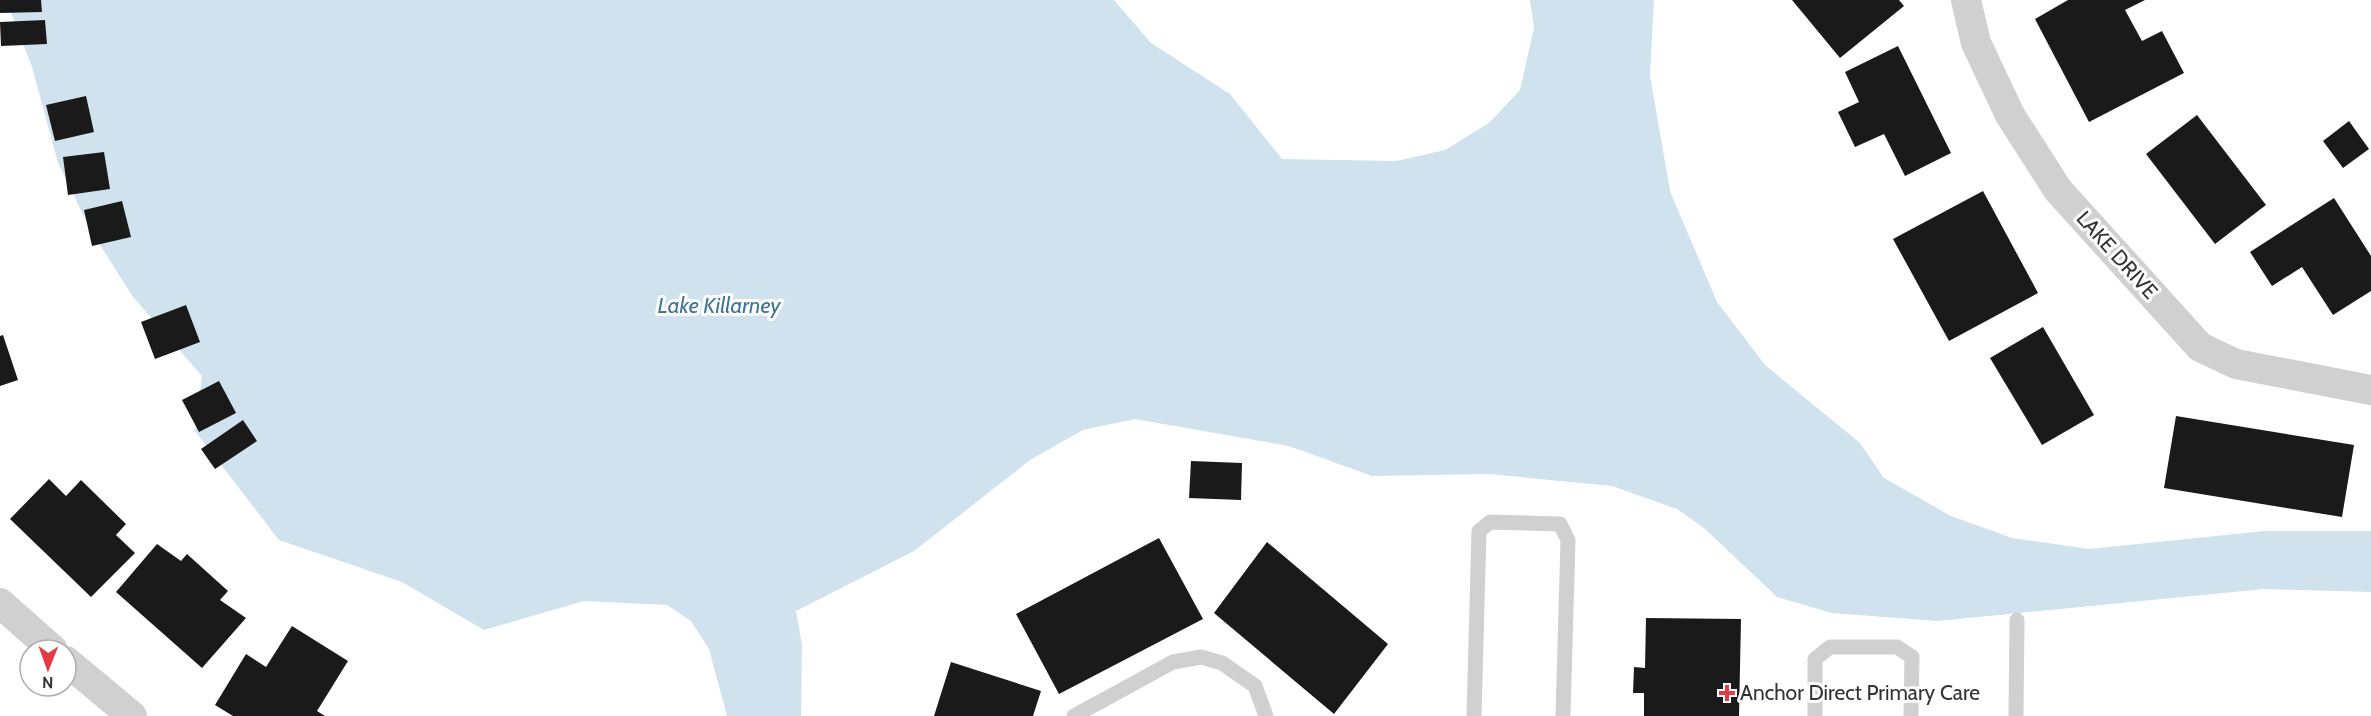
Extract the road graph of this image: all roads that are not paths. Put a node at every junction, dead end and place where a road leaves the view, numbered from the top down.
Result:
1 (1966, 0) edge
2 (2371, 390) edge
3 (0, 603) edge
4 (2017, 620) dead end
5 (39, 638) edge
6 (78, 672) edge
7 (132, 716) edge
8 (1074, 716) edge
9 (1266, 716) edge
10 (1474, 716) edge
11 (1563, 716) edge
12 (1815, 716) edge
13 (1911, 716) edge
14 (2016, 716) edge

1 - 2 street, LAKE DRIVE
3 - 5 street
4 - 14 lane
6 - 7 street
8 - 9 lane
10 - 11 lane
12 - 13 lane

